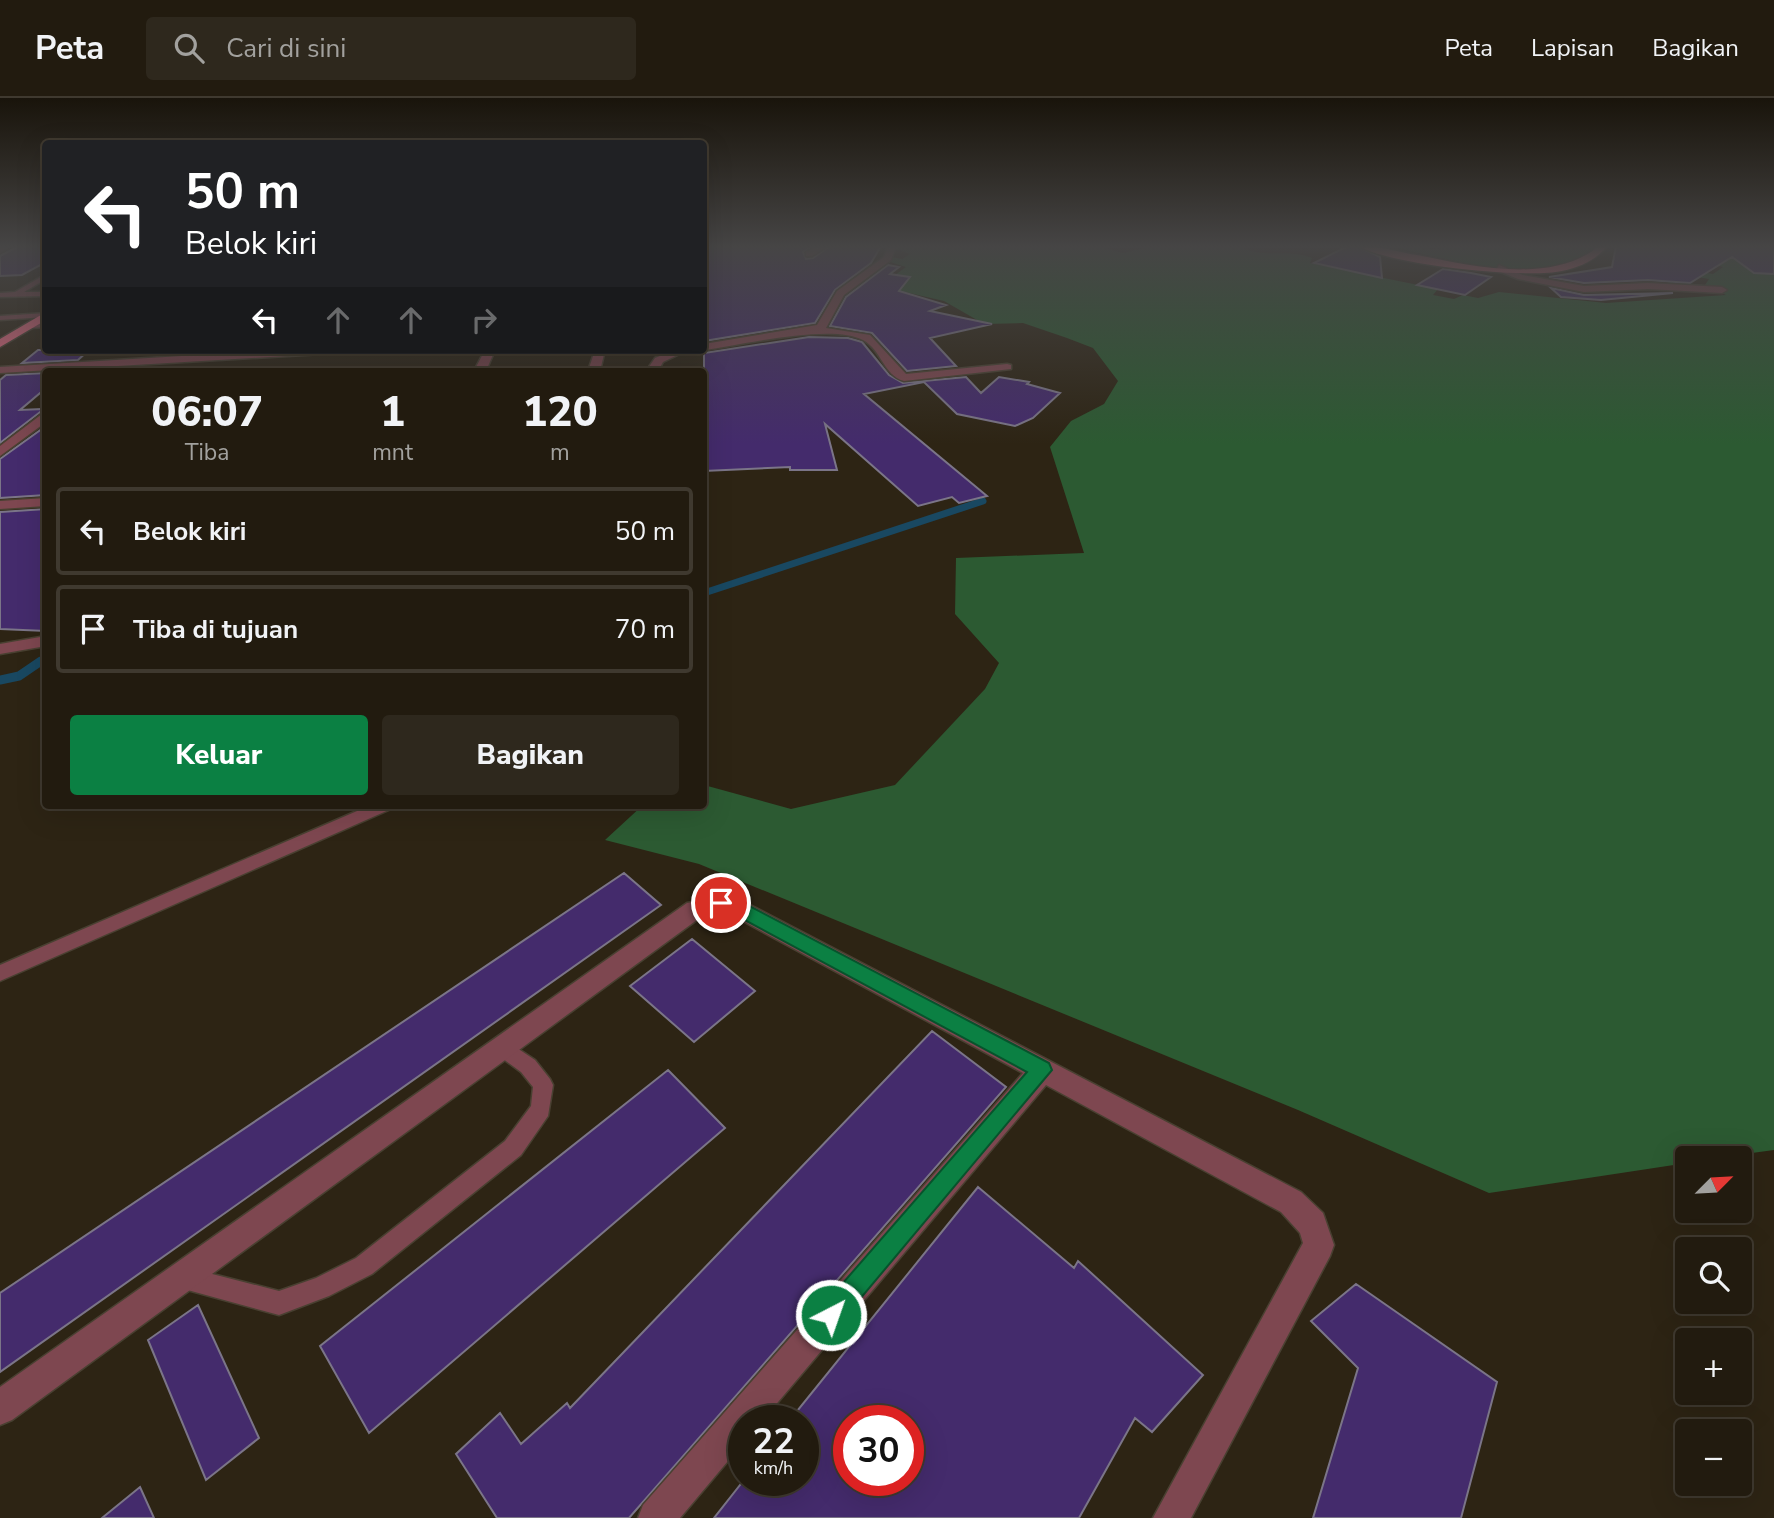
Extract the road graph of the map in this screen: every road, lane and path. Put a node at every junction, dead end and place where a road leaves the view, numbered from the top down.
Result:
1 (828, 312) edge
2 (42, 315) edge
3 (0, 318) edge
4 (42, 318) edge
5 (42, 324) edge
6 (31, 325) junction
7 (813, 330) junction
8 (14, 335) junction
9 (0, 336) edge
10 (0, 344) edge
11 (707, 347) edge
12 (284, 354) edge
13 (308, 354) edge
14 (673, 354) edge
15 (300, 364) dead end
16 (1007, 367) dead end
17 (105, 368) edge
18 (654, 368) edge
19 (42, 369) edge
20 (0, 370) edge
21 (42, 418) edge
22 (0, 452) edge
23 (42, 502) edge
24 (0, 505) edge
25 (42, 642) edge
26 (0, 649) edge
27 (376, 809) edge
28 (0, 973) edge
29 (502, 1047) junction
30 (1042, 1070) junction
31 (181, 1278) junction
32 (0, 1408) edge
33 (656, 1518) edge
34 (1171, 1518) edge

1 - 7 street
2 - 3 lane
4 - 6 highway
5 - 6 street
6 - 8 highway
7 - 11 street
7 - 16 street
8 - 9 street
8 - 10 highway
12 - 17 street
13 - 15 street
14 - 18 street
19 - 20 street
21 - 22 street
23 - 24 street
25 - 26 street
27 - 28 lane
29 - 30 street
29 - 31 street
29 - 31 lane
30 - 33 street
30 - 34 street
31 - 32 street

